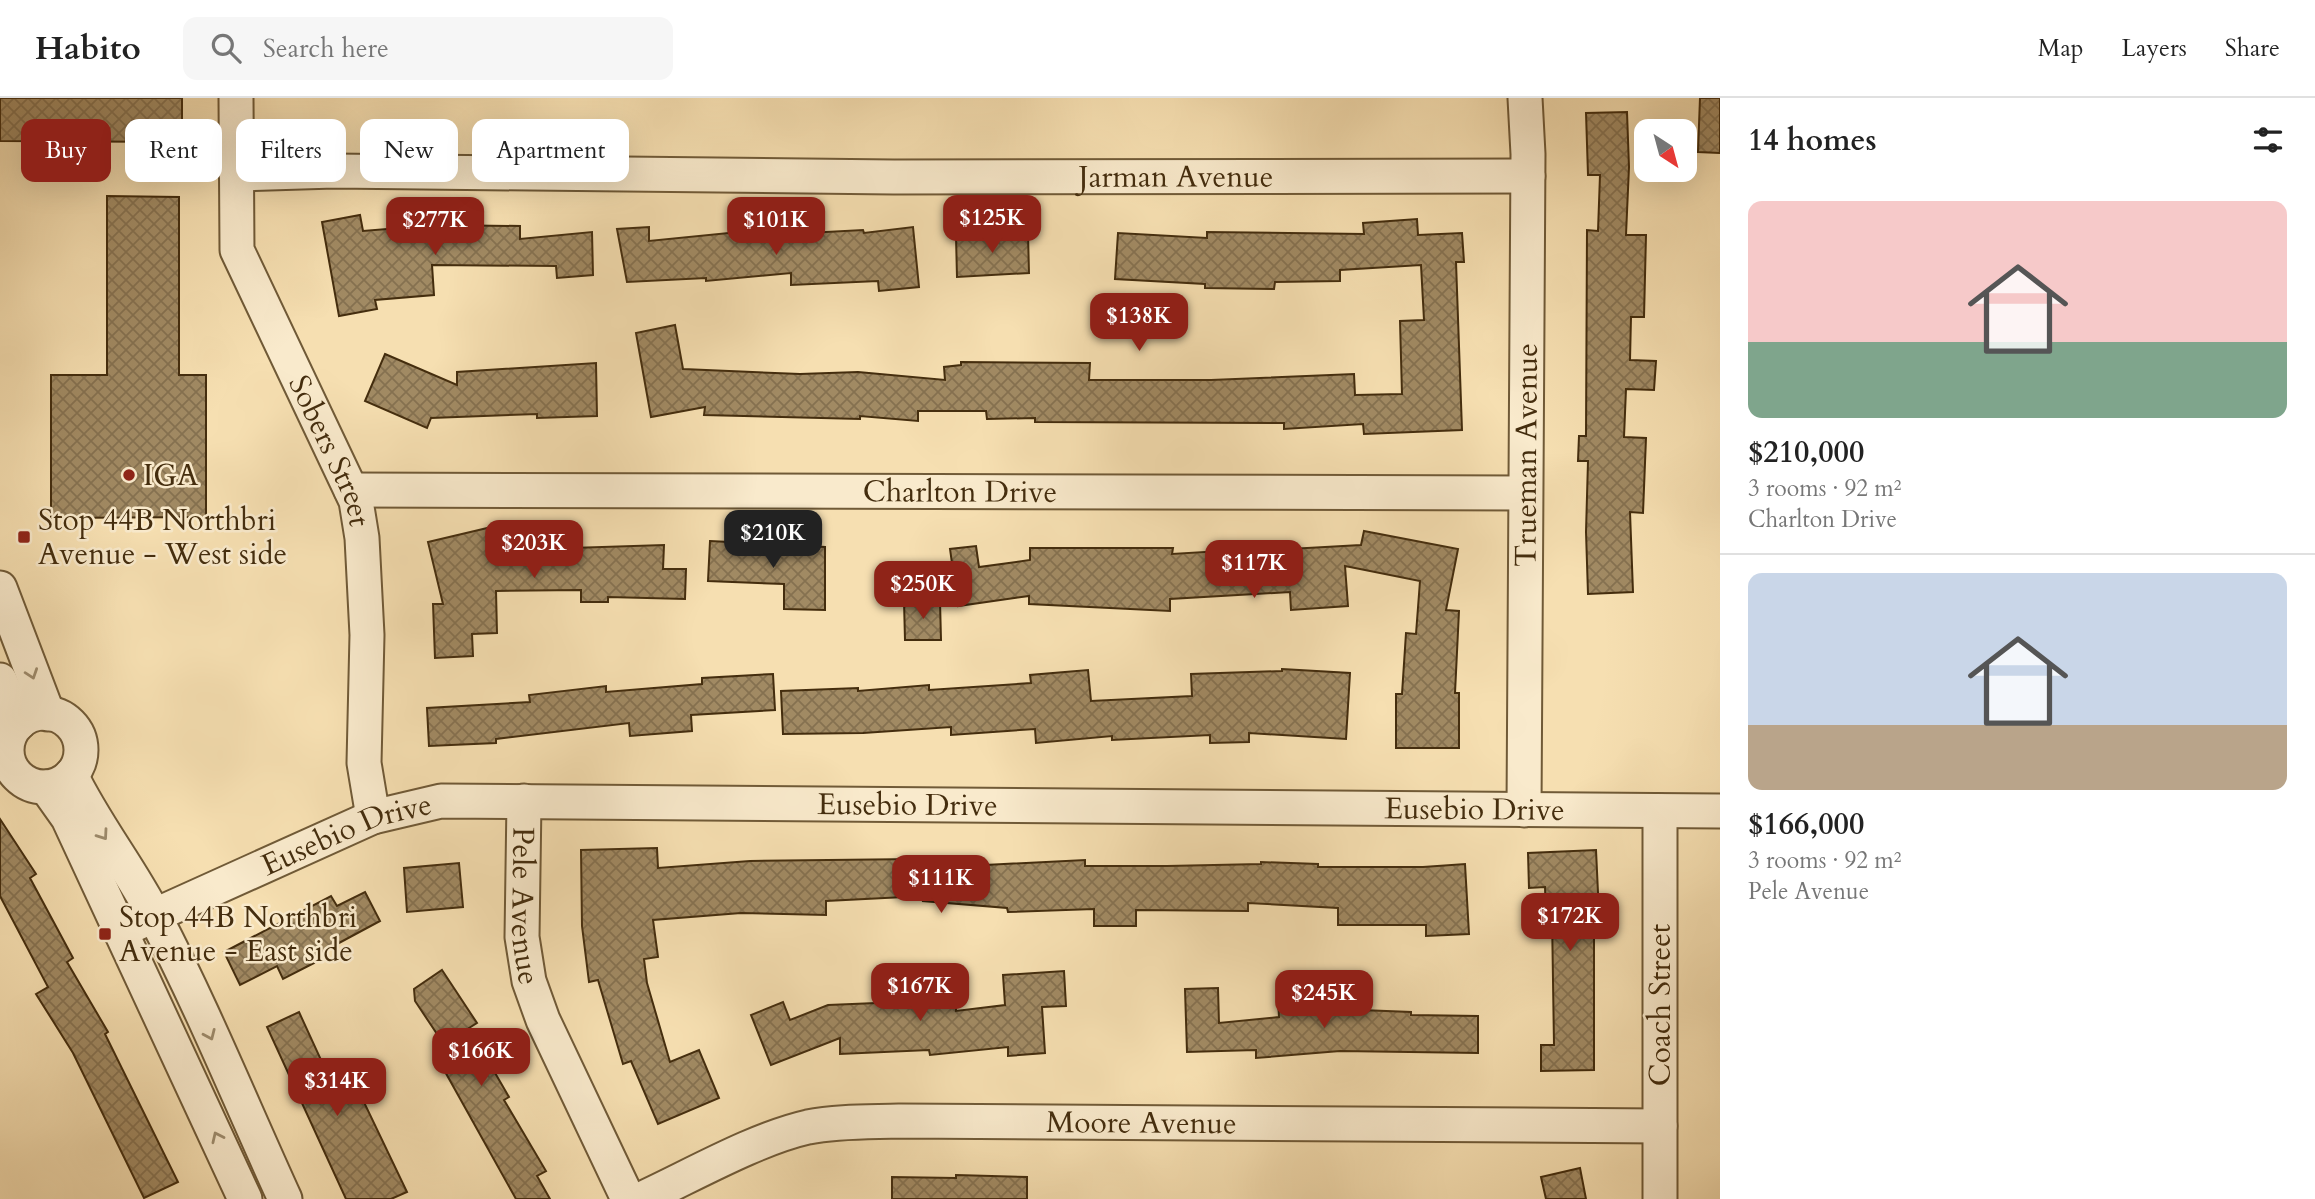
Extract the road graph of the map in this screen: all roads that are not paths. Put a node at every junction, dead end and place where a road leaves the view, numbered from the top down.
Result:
1 (236, 98) edge
2 (1525, 98) edge
3 (236, 119) edge
4 (346, 171) edge
5 (1528, 176) junction
6 (236, 182) edge
7 (351, 490) junction
8 (1525, 493) junction
9 (0, 588) edge
10 (0, 680) edge
11 (33, 718) junction
12 (25, 774) edge
13 (524, 801) junction
14 (1524, 810) junction
15 (1660, 811) junction
16 (1720, 811) edge
17 (373, 817) junction
18 (155, 916) junction
19 (120, 931) junction
20 (1660, 1126) junction
21 (246, 1199) edge
22 (285, 1199) edge
23 (628, 1199) edge
24 (640, 1199) edge
25 (1660, 1199) edge

1 - 3 street, Sobers Street
2 - 5 street, Trueman Avenue
4 - 5 street, Jarman Avenue
5 - 8 street, Trueman Avenue
6 - 7 street, Sobers Street
7 - 8 street, Charlton Drive
7 - 17 street, Sobers Street
8 - 14 street, Trueman Avenue
9 -> 11 street
10 - 11 street
11 - 12 street
11 - 12 street
12 -> 18 street
12 - 19 street
13 - 14 street, Eusebio Drive
13 - 17 street, Eusebio Drive
13 - 23 street, Pele Avenue
14 - 15 street, Eusebio Drive
15 - 16 street, Eusebio Drive
15 - 20 street, Coach Street
17 - 18 street, Eusebio Drive
18 - 19 street, Eusebio Drive
18 -> 22 street
21 -> 19 street
20 - 24 street, Moore Avenue
20 - 25 street, Coach Street

